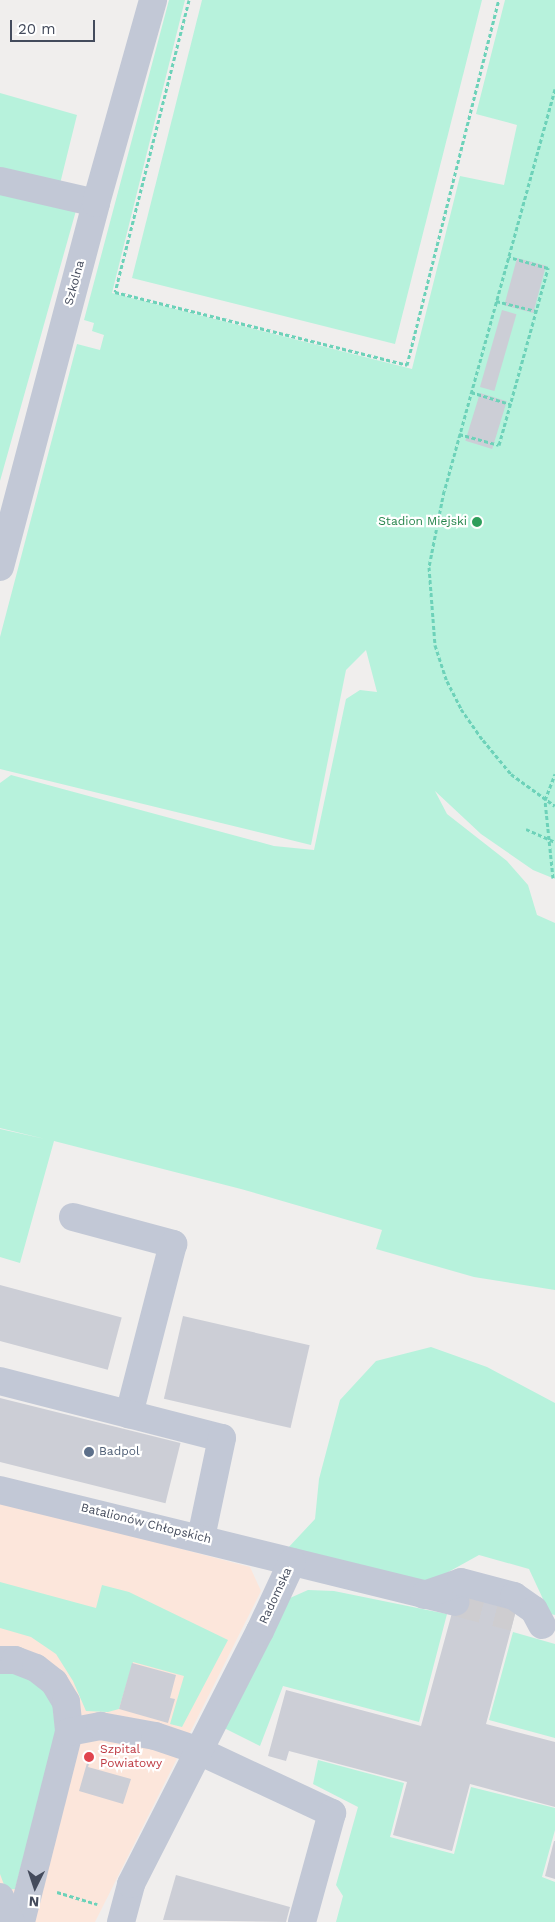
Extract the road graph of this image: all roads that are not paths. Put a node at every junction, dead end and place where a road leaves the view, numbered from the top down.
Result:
1 (146, 2) edge
2 (0, 181) edge
3 (96, 203) junction
4 (0, 567) edge
5 (73, 1217) dead end
6 (0, 1381) edge
7 (129, 1414) junction
8 (0, 1490) edge
9 (201, 1538) junction
10 (292, 1562) junction
11 (424, 1594) junction
12 (455, 1602) tunnel mouth
13 (514, 1617) tunnel mouth
14 (548, 1627) edge
15 (0, 1660) edge
16 (70, 1732) junction
17 (199, 1751) junction
18 (0, 1897) edge
19 (122, 1917) edge
20 (11, 1922) edge
21 (21, 1922) edge
22 (302, 1922) edge

1 - 3 street, Szkolna
2 - 3 street
3 - 4 street, Szkolna
5 - 7 street
6 - 7 street
7 - 9 street
8 - 9 street, Batalionów Chłopskich
9 - 10 street, Batalionów Chłopskich
10 - 11 street, Radomska
10 - 17 street, Radomska
11 - 12 street, Radomska
11 - 14 street
13 - 14 street
15 - 16 street
16 - 17 street
16 - 21 street
17 - 19 street, Radomska
17 - 22 street
18 - 20 street

